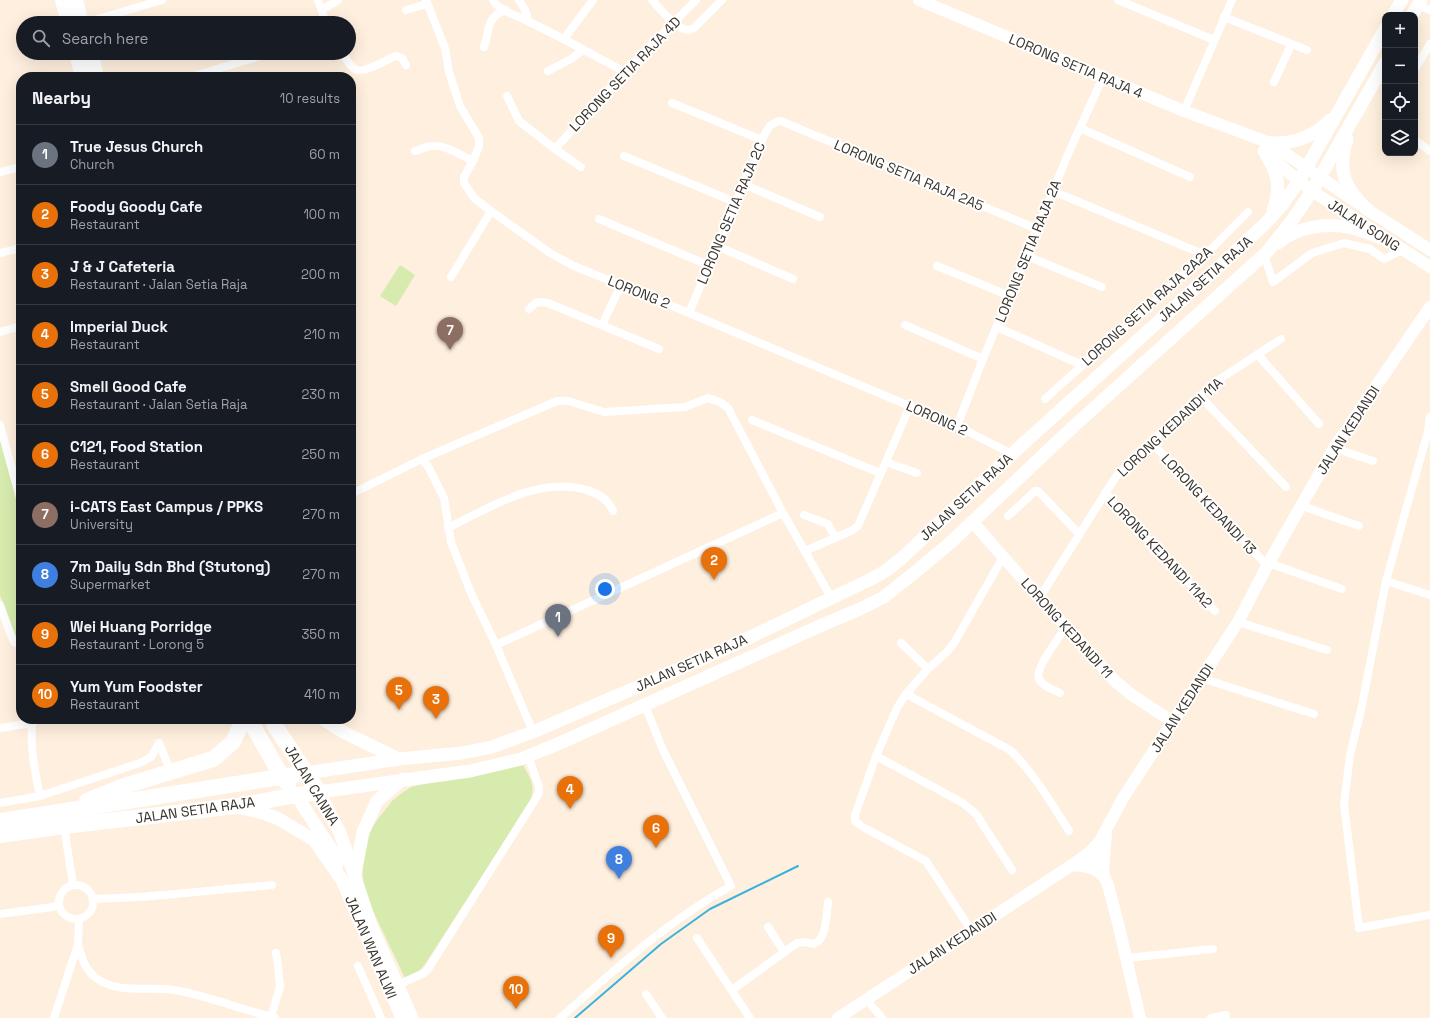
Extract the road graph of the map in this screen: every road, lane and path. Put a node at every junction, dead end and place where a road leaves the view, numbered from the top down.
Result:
1 (63, 0) edge
2 (75, 0) edge
3 (162, 0) edge
4 (318, 0) edge
5 (338, 0) edge
6 (493, 0) edge
7 (519, 0) edge
8 (652, 0) edge
9 (696, 0) edge
10 (722, 0) edge
11 (919, 0) edge
12 (1118, 0) edge
13 (1232, 0) edge
14 (1402, 0) edge
15 (589, 1) edge
16 (427, 2) edge
17 (322, 10) junction
18 (406, 10) dead end
19 (505, 10) junction
20 (1395, 12) edge
21 (67, 16) edge
22 (79, 16) edge
23 (108, 16) edge
24 (324, 16) edge
25 (1224, 17) junction
26 (528, 21) junction
27 (674, 23) junction
28 (1382, 34) edge
29 (564, 39) junction
30 (1214, 40) junction
31 (1430, 44) edge
32 (1291, 45) junction
33 (484, 47) dead end
34 (583, 50) junction
35 (1307, 50) dead end
36 (79, 60) edge
37 (92, 60) edge
38 (247, 60) edge
39 (348, 60) edge
40 (1418, 64) edge
41 (406, 65) dead end
42 (1382, 68) edge
43 (548, 70) dead end
44 (82, 72) edge
45 (95, 72) edge
46 (207, 72) edge
47 (625, 72) junction
48 (1102, 77) junction
49 (1274, 82) dead end
50 (508, 96) dead end
51 (672, 103) dead end
52 (1184, 111) junction
53 (1338, 112) junction
54 (1352, 120) junction
55 (781, 121) joint
56 (1080, 128) junction
57 (762, 140) junction
58 (1418, 142) edge
59 (1267, 147) junction
60 (555, 149) junction
61 (414, 151) dead end
62 (1430, 151) edge
63 (624, 156) dead end
64 (473, 161) junction
65 (581, 167) dead end
66 (16, 168) edge
67 (1306, 168) junction
68 (0, 172) edge
69 (1190, 177) dead end
70 (1320, 177) junction
71 (1299, 181) junction
72 (743, 184) junction
73 (1053, 191) junction
74 (1312, 191) junction
75 (735, 202) junction
76 (1368, 210) junction
77 (491, 211) junction
78 (1248, 212) dead end
79 (820, 217) dead end
80 (599, 219) dead end
81 (1267, 222) junction
82 (1037, 229) junction
83 (1407, 235) junction
84 (1386, 240) junction
85 (717, 246) junction
86 (16, 249) edge
87 (1402, 250) junction
88 (1430, 250) edge
89 (0, 253) edge
90 (1266, 254) junction
91 (1206, 255) junction
92 (1026, 256) junction
93 (1430, 256) edge
94 (708, 265) junction
95 (937, 266) dead end
96 (1430, 267) edge
97 (451, 277) dead end
98 (793, 279) dead end
99 (621, 285) junction
100 (1102, 287) dead end
101 (1010, 296) junction
102 (1430, 307) edge
103 (529, 309) dead end
104 (689, 313) junction
105 (602, 325) junction
106 (905, 325) dead end
107 (16, 327) edge
108 (996, 327) junction
109 (0, 332) edge
110 (1280, 338) dead end
111 (659, 349) dead end
112 (1258, 355) junction
113 (982, 359) junction
114 (1082, 365) junction
115 (1200, 396) junction
116 (1045, 399) dead end
117 (910, 406) junction
118 (1430, 417) edge
119 (752, 420) dead end
120 (1319, 424) dead end
121 (0, 425) edge
122 (957, 426) junction
123 (1074, 426) junction
124 (1151, 442) junction
125 (1334, 448) junction
126 (1012, 454) junction
127 (430, 455) junction
128 (422, 459) junction
129 (1373, 461) dead end
130 (886, 462) junction
131 (430, 468) junction
132 (917, 473) dead end
133 (880, 474) junction
134 (16, 484) edge
135 (1286, 487) dead end
136 (356, 492) edge
137 (1105, 493) junction
138 (1302, 506) junction
139 (613, 511) dead end
140 (783, 513) junction
141 (804, 515) dead end
142 (1008, 516) dead end
143 (972, 521) junction
144 (1359, 526) dead end
145 (448, 528) junction
146 (1080, 534) junction
147 (835, 537) junction
148 (950, 542) junction
149 (805, 551) junction
150 (1003, 557) junction
151 (1268, 564) junction
152 (869, 580) junction
153 (1386, 581) junction
154 (1342, 588) dead end
155 (1430, 595) edge
156 (1040, 597) junction
157 (832, 599) junction
158 (0, 605) edge
159 (1215, 610) dead end
160 (1238, 622) junction
161 (1066, 627) junction
162 (901, 642) dead end
163 (16, 643) edge
164 (496, 644) junction
165 (1326, 650) dead end
166 (928, 669) junction
167 (1201, 678) junction
168 (1060, 693) dead end
169 (906, 694) junction
170 (596, 705) junction
171 (645, 705) junction
172 (1314, 714) dead end
173 (1173, 722) junction
174 (26, 724) edge
175 (32, 724) edge
176 (241, 724) edge
177 (252, 724) edge
178 (274, 724) edge
179 (331, 724) edge
180 (0, 728) edge
181 (533, 732) junction
182 (528, 756) junction
183 (876, 756) junction
184 (399, 759) junction
185 (176, 770) junction
186 (306, 773) junction
187 (282, 777) junction
188 (403, 779) junction
189 (318, 792) junction
190 (296, 795) junction
191 (40, 796) junction
192 (0, 802) edge
193 (232, 806) junction
194 (63, 819) junction
195 (0, 821) edge
196 (1069, 831) dead end
197 (1106, 831) junction
198 (0, 835) edge
199 (1090, 852) junction
200 (1072, 865) junction
201 (1012, 870) dead end
202 (354, 876) junction
203 (340, 877) junction
204 (1105, 877) junction
205 (74, 885) junction
206 (272, 885) dead end
207 (93, 899) junction
208 (828, 902) dead end
209 (60, 904) junction
210 (0, 914) edge
211 (1430, 915) edge
212 (79, 919) junction
213 (768, 927) dead end
214 (971, 930) junction
215 (697, 938) dead end
216 (78, 944) junction
217 (1213, 949) dead end
218 (784, 952) junction
219 (276, 953) dead end
220 (1127, 958) junction
221 (358, 966) dead end
222 (398, 985) junction
223 (732, 990) junction
224 (646, 994) dead end
225 (866, 999) junction
226 (1226, 1016) dead end
227 (273, 1017) edge
228 (54, 1018) edge
229 (381, 1018) edge
230 (402, 1018) edge
231 (412, 1018) edge
232 (560, 1018) edge
233 (662, 1018) edge
234 (750, 1018) edge
235 (838, 1018) edge
236 (882, 1018) edge
237 (1140, 1018) edge
238 (1211, 1018) edge

1 - 21 highway
2 - 22 highway
3 - 23 street
4 - 17 street
5 - 17 street
6 - 19 street
7 - 26 street
8 - 27 street
9 - 27 street, LORONG SETIA RAJA 4D
10 - 27 street
11 - 48 street, LORONG SETIA RAJA 4
12 - 30 street
13 - 25 street
14 - 20 main road
15 - 29 street
16 - 18 street
16 - 64 street, LORONG 2
17 - 24 street
19 - 26 street
19 - 33 street
25 - 30 street
25 - 32 street
26 - 29 street
27 - 47 street, LORONG SETIA RAJA 4D
28 - 53 main road, JALAN SETIA RAJA
29 - 34 street
30 - 52 street
31 - 40 street
32 - 35 street
32 - 49 street
34 - 43 street
34 - 47 street
36 - 44 highway
37 - 45 highway
38 - 46 street
39 - 41 street
42 - 54 main road, JALAN SETIA RAJA
47 - 60 street, LORONG SETIA RAJA 4D
48 - 52 street, LORONG SETIA RAJA 4
48 - 56 street, LORONG SETIA RAJA 2A
50 - 60 street
51 - 57 street
52 - 59 street, LORONG SETIA RAJA 4
53 - 59 main road
53 - 67 main road, JALAN SETIA RAJA
54 - 70 main road, JALAN SETIA RAJA
54 - 76 main road
55 - 57 street, LORONG SETIA RAJA 2C
55 - 82 street, LORONG SETIA RAJA 2A5
56 - 69 street
56 - 73 street, LORONG SETIA RAJA 2A
57 - 72 street, LORONG SETIA RAJA 2C
58 - 62 street
59 - 67 street, LORONG SETIA RAJA 4
59 - 71 street, LORONG SETIA RAJA 4
59 - 81 main road
60 - 65 street
61 - 64 street
63 - 75 street
64 - 77 street, LORONG 2
66 - 68 street
67 - 70 street, JALAN SONG
67 - 71 main road, JALAN SETIA RAJA
70 - 74 main road, JALAN SETIA RAJA
70 - 76 street, JALAN SONG
71 - 74 street, JALAN SONG
71 - 81 main road, JALAN SETIA RAJA
72 - 75 street, LORONG SETIA RAJA 2C
72 - 79 street
73 - 82 street, LORONG SETIA RAJA 2A
73 - 91 street
74 - 84 street, JALAN SONG
74 - 90 main road, JALAN SETIA RAJA
75 - 85 street, LORONG SETIA RAJA 2C
76 - 83 street, JALAN SONG
77 - 97 street
77 - 99 street, LORONG 2
78 - 91 street, LORONG SETIA RAJA 2A2A
80 - 94 street
81 - 126 main road, JALAN SETIA RAJA
82 - 92 street, LORONG SETIA RAJA 2A
83 - 88 street, JALAN SONG
83 - 93 street
84 - 87 street, JALAN SONG
84 - 90 main road
85 - 94 street, LORONG SETIA RAJA 2C
85 - 98 street
86 - 89 street
87 - 90 street
87 - 96 street, JALAN SONG
90 - 123 main road, JALAN SETIA RAJA
91 - 114 street, LORONG SETIA RAJA 2A2A
92 - 100 street
92 - 101 street, LORONG SETIA RAJA 2A
94 - 104 street, LORONG SETIA RAJA 2C
95 - 101 street
99 - 104 street, LORONG 2
99 - 105 street
101 - 108 street, LORONG SETIA RAJA 2A
102 - 125 street, JALAN KEDANDI
103 - 105 street
104 - 117 street, LORONG 2
105 - 111 street
106 - 113 street
107 - 109 street
108 - 113 street, LORONG SETIA RAJA 2A
108 - 114 street
110 - 112 street, LORONG KEDANDI 11A
112 - 115 street, LORONG KEDANDI 11A
112 - 120 street
113 - 122 street, LORONG SETIA RAJA 2A
114 - 116 street, LORONG SETIA RAJA 2A2A
115 - 124 street, LORONG KEDANDI 11A
115 - 135 street
117 - 122 street, LORONG 2
117 - 130 street
118 - 153 street
119 - 133 street
121 - 134 street
122 - 126 street, LORONG 2
123 - 126 main road
123 - 143 main road, JALAN SETIA RAJA
124 - 137 street, LORONG KEDANDI 11A
124 - 151 street, LORONG KEDANDI 13
125 - 129 street
125 - 138 street, JALAN KEDANDI
126 - 152 main road, JALAN SETIA RAJA
127 - 128 street
127 - 131 street
127 - 140 street
128 - 131 street
128 - 136 street
130 - 132 street
130 - 133 street
131 - 145 street
133 - 147 street
137 - 146 street, LORONG KEDANDI 11A
137 - 159 street, LORONG KEDANDI 11A2
138 - 144 street
138 - 151 street, JALAN KEDANDI
139 - 145 street
140 - 149 street
140 - 164 street
141 - 147 street
142 - 146 street
143 - 148 main road, JALAN SETIA RAJA
143 - 150 street, LORONG KEDANDI 11
143 - 152 main road
145 - 164 street
146 - 156 street, LORONG KEDANDI 11A
147 - 149 street
148 - 157 main road
148 - 171 main road, JALAN SETIA RAJA
149 - 157 street
150 - 156 street, LORONG KEDANDI 11
150 - 166 street
151 - 154 street
151 - 160 street, JALAN KEDANDI
152 - 157 main road, JALAN SETIA RAJA
153 - 155 street
153 - 211 street
156 - 161 street, LORONG KEDANDI 11
157 - 170 main road, JALAN SETIA RAJA
158 - 163 street
160 - 165 street
160 - 167 street, JALAN KEDANDI
161 - 168 street
161 - 173 street, LORONG KEDANDI 11
162 - 166 street
164 - 181 street
166 - 169 street
167 - 172 street
167 - 173 street, JALAN KEDANDI
169 - 183 street
169 - 196 street
170 - 171 main road
170 - 181 main road, JALAN SETIA RAJA
171 - 182 main road, JALAN SETIA RAJA
171 - 232 street
173 - 197 street, JALAN KEDANDI
174 - 180 street
175 - 191 street
176 - 185 highway
177 - 187 highway, JALAN CANNA
178 - 186 highway, JALAN CANNA
179 - 184 main road
181 - 184 main road, JALAN SETIA RAJA
182 - 188 main road, JALAN SETIA RAJA
182 - 222 street
183 - 201 street
183 - 214 street
184 - 186 main road, JALAN SETIA RAJA
185 - 191 street
185 - 194 highway
186 - 187 highway, JALAN SETIA RAJA
186 - 189 highway, JALAN CANNA
187 - 190 highway, JALAN CANNA
187 - 194 highway, JALAN SETIA RAJA
188 - 189 main road, JALAN SETIA RAJA
188 - 202 main road
189 - 190 highway, JALAN SETIA RAJA
189 - 202 main road, JALAN CANNA
190 - 193 highway, JALAN SETIA RAJA
190 - 203 main road
191 - 192 street
193 - 194 highway, JALAN SETIA RAJA
193 - 203 main road
194 - 195 highway, JALAN SETIA RAJA
194 - 198 highway, JALAN SETIA RAJA
194 - 205 street
197 - 199 street, JALAN KEDANDI
197 - 204 street
199 - 200 street, JALAN KEDANDI
199 - 204 street
200 - 204 street
200 - 214 street, JALAN KEDANDI
202 - 222 main road, JALAN WAN ALWI
203 - 230 main road, JALAN WAN ALWI
204 - 220 street
205 - 207 street
205 - 209 street
206 - 207 street
207 - 212 street
208 - 218 street
209 - 210 street
209 - 212 street
212 - 216 street
213 - 218 street
214 - 225 street, JALAN KEDANDI
215 - 223 street
216 - 227 street
216 - 228 street
217 - 220 street
218 - 223 street
219 - 227 street
220 - 237 street
221 - 229 street
222 - 231 main road, JALAN WAN ALWI
223 - 234 street
224 - 233 street
225 - 235 street, JALAN KEDANDI
225 - 236 street
226 - 238 street

